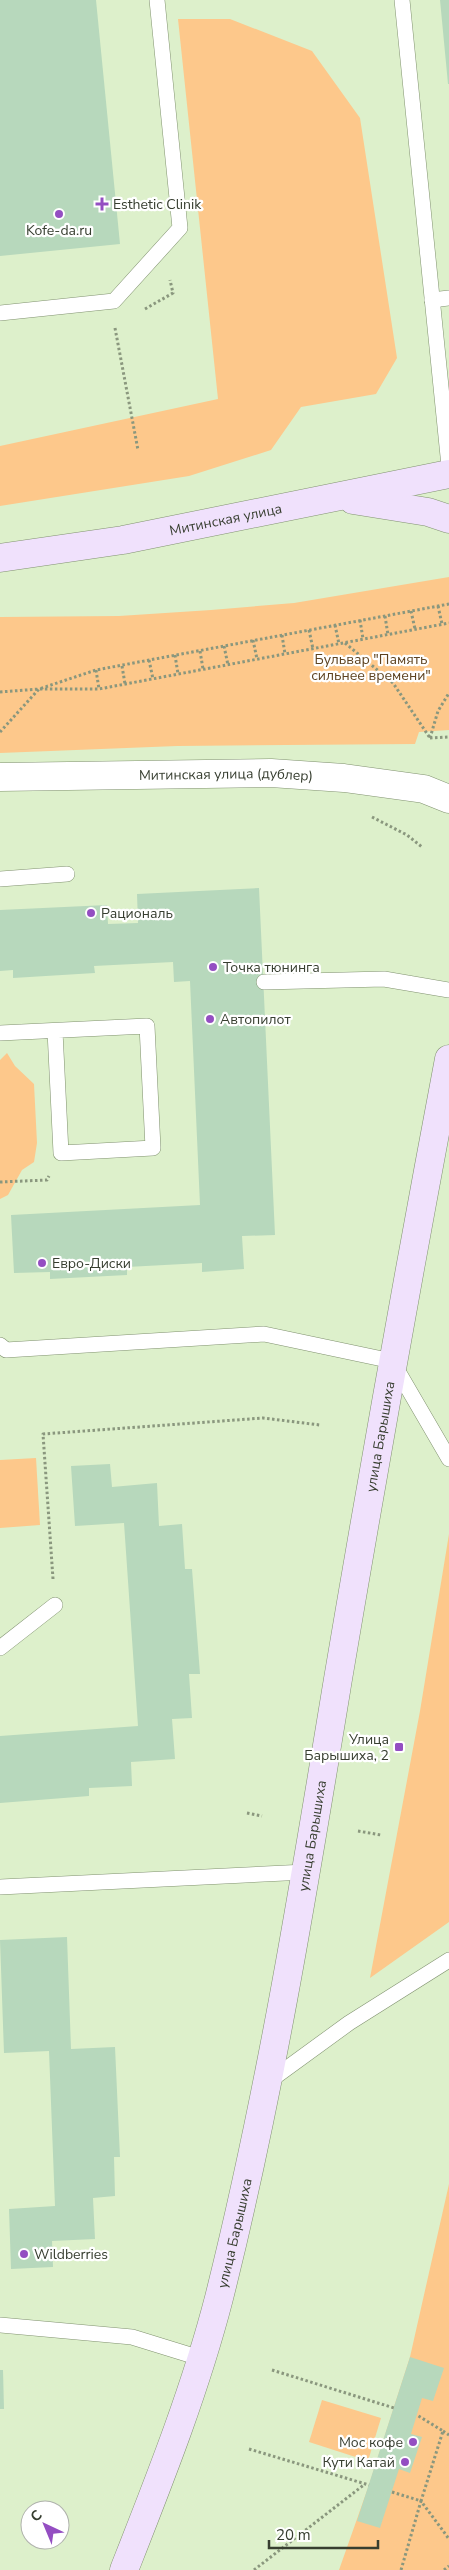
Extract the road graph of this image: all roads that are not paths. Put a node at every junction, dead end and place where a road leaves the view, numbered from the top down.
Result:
1 (157, 0) edge
2 (402, 0) edge
3 (449, 298) edge
4 (432, 300) junction
5 (0, 313) edge
6 (449, 466) edge
7 (449, 474) edge
8 (336, 498) junction
9 (449, 519) edge
10 (0, 558) edge
11 (0, 778) edge
12 (449, 799) edge
13 (67, 874) dead end
14 (0, 879) edge
15 (264, 982) dead end
16 (449, 990) edge
17 (55, 1031) junction
18 (0, 1033) edge
19 (449, 1059) edge
20 (0, 1345) edge
21 (392, 1360) junction
22 (449, 1459) edge
23 (55, 1605) road end
24 (0, 1648) edge
25 (306, 1872) junction
26 (0, 1887) edge
27 (449, 1960) edge
28 (267, 2082) junction
29 (0, 2326) edge
30 (200, 2358) junction
31 (124, 2570) edge

1 - 5 lane
2 - 4 lane
3 - 4 lane
4 - 6 lane
7 - 8 main road, Митинская улица
8 - 9 main road
8 - 10 main road, Митинская улица
11 - 12 street, Митинская улица (дублер)
13 - 14 lane
15 - 16 lane
17 - 17 lane
17 - 18 lane
19 - 21 main road, улица Барышиха
20 - 21 lane
21 - 22 lane
21 - 25 main road, улица Барышиха
23 - 24 lane
25 - 26 lane
25 - 28 main road, улица Барышиха
27 - 28 lane
28 - 30 main road, улица Барышиха
29 - 30 lane
30 - 31 main road, улица Барышиха

